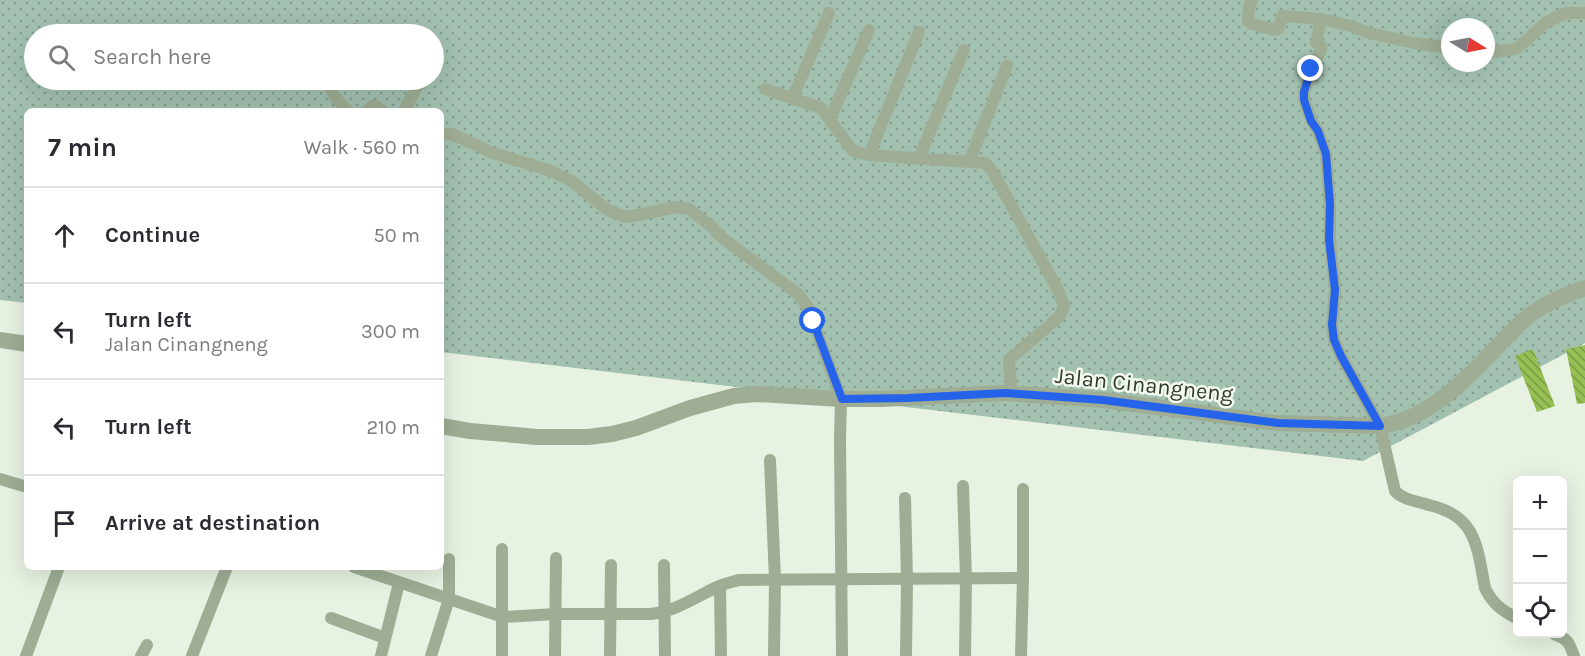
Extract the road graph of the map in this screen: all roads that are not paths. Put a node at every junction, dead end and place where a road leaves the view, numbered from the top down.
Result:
1 (1252, 0) edge
2 (829, 13) dead end
3 (1585, 13) edge
4 (1321, 19) junction
5 (869, 30) dead end
6 (918, 32) dead end
7 (1441, 47) edge
8 (964, 50) dead end
9 (1495, 52) edge
10 (1007, 66) dead end
11 (765, 89) dead end
12 (330, 90) edge
13 (416, 90) edge
14 (792, 99) junction
15 (345, 108) edge
16 (406, 108) edge
17 (830, 119) junction
18 (444, 135) edge
19 (868, 155) junction
20 (919, 158) junction
21 (969, 162) junction
22 (1585, 288) edge
23 (0, 340) edge
24 (24, 344) edge
25 (1012, 394) junction
26 (842, 399) junction
27 (1380, 426) junction
28 (444, 427) edge
29 (770, 460) dead end
30 (0, 479) edge
31 (24, 486) edge
32 (963, 486) dead end
33 (1023, 489) dead end
34 (905, 498) dead end
35 (502, 549) dead end
36 (556, 558) dead end
37 (448, 559) dead end
38 (664, 565) dead end
39 (611, 566) dead end
40 (58, 570) edge
41 (226, 570) edge
42 (362, 570) edge
43 (1023, 578) junction
44 (907, 579) junction
45 (966, 579) junction
46 (775, 580) junction
47 (842, 580) junction
48 (399, 583) junction
49 (720, 586) junction
50 (449, 599) junction
51 (664, 613) junction
52 (556, 614) junction
53 (609, 614) junction
54 (1513, 616) edge
55 (503, 617) junction
56 (331, 618) dead end
57 (501, 637) junction
58 (385, 638) junction
59 (1564, 638) edge
60 (26, 656) edge
61 (192, 656) edge
62 (381, 656) edge
63 (431, 656) edge
64 (493, 656) edge
65 (502, 656) edge
66 (555, 656) edge
67 (609, 656) edge
68 (665, 656) edge
69 (721, 656) edge
70 (774, 656) edge
71 (842, 656) edge
72 (906, 656) edge
73 (965, 656) edge
74 (1021, 656) edge
75 (1574, 656) edge

1 - 4 street
2 - 14 street
3 - 9 street
4 - 7 street
4 - 27 street
5 - 17 street
6 - 19 street
8 - 20 street
10 - 21 street
11 - 14 street
12 - 15 street
13 - 16 street
14 - 17 street
17 - 19 street
18 - 26 street
19 - 20 street
20 - 21 street
21 - 25 street
22 - 27 street, Jalan Cinangneng
23 - 24 street
25 - 26 street, Jalan Cinangneng
25 - 27 street, Jalan Cinangneng
26 - 28 street, Jalan Cinangneng
26 - 47 street
27 - 54 street
29 - 46 street
30 - 31 street
32 - 45 street
33 - 43 street
34 - 44 street
35 - 55 street
36 - 52 street
37 - 50 street
38 - 51 street
39 - 53 street
40 - 60 street
41 - 61 street
42 - 48 street
43 - 45 street
43 - 74 street
44 - 45 street
44 - 47 street
44 - 72 street
45 - 73 street
46 - 47 street
46 - 49 street
46 - 70 street
47 - 71 street
48 - 50 street
48 - 58 street
49 - 51 street
49 - 69 street
50 - 55 street
50 - 63 street
51 - 53 street
51 - 68 street
52 - 53 street
52 - 55 street
52 - 66 street
53 - 67 street
55 - 57 street
56 - 58 street
57 - 64 street
57 - 65 street
58 - 62 street
59 - 75 street

